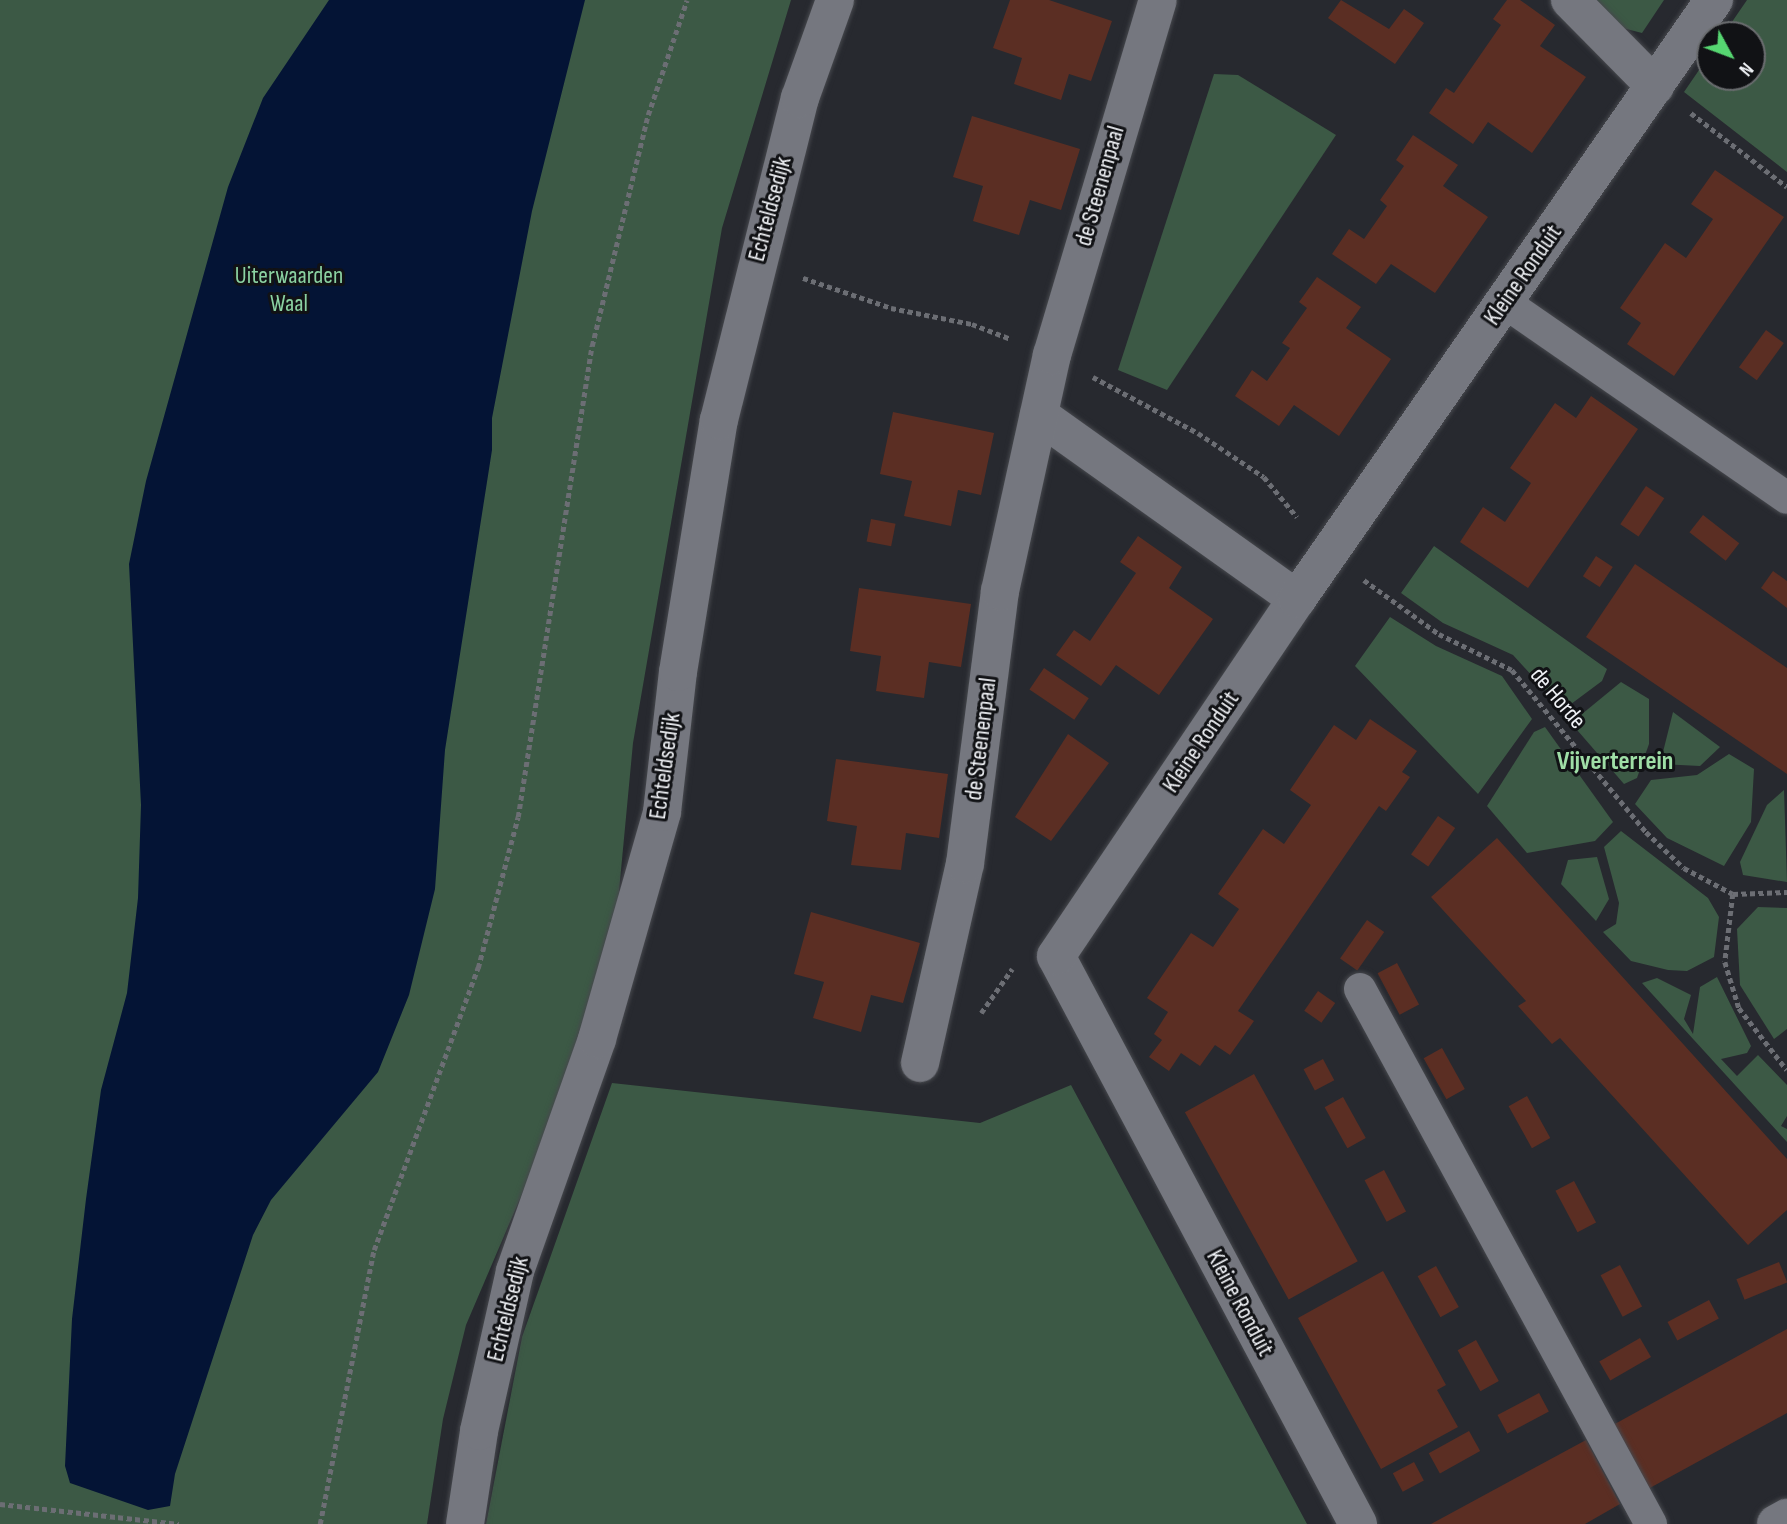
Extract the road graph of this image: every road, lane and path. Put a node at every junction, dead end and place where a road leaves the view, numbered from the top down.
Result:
1 (687, 0) edge
2 (835, 0) edge
3 (1158, 0) edge
4 (1570, 0) edge
5 (1714, 0) edge
6 (1655, 86) junction
7 (1787, 187) edge
8 (1504, 302) junction
9 (1039, 415) junction
10 (1787, 498) edge
11 (1328, 554) junction
12 (1297, 599) junction
13 (1787, 892) edge
14 (1733, 894) junction
15 (1056, 956) junction
16 (1360, 989) dead end
17 (979, 1017) dead end
18 (920, 1063) dead end
19 (1787, 1070) edge
20 (0, 1504) edge
21 (1787, 1518) edge
22 (179, 1524) edge
23 (320, 1524) edge
24 (465, 1524) edge
25 (1358, 1524) edge
26 (1651, 1524) edge
27 (1776, 1524) edge

1 - 23 path
2 - 24 street, Echteldsedijk
3 - 9 street, de Steenenpaal
4 - 6 street
5 - 6 street, Kleine Ronduit
6 - 7 path
6 - 8 street, Kleine Ronduit
8 - 10 lane
8 - 11 street, Kleine Ronduit
9 - 12 street
9 - 18 street, de Steenenpaal
11 - 12 street, Kleine Ronduit
11 - 14 path, de Horde
12 - 15 street, Kleine Ronduit
13 - 14 path
14 - 19 path
15 - 17 path
15 - 25 street, Kleine Ronduit
16 - 26 lane
20 - 22 path
21 - 27 street

